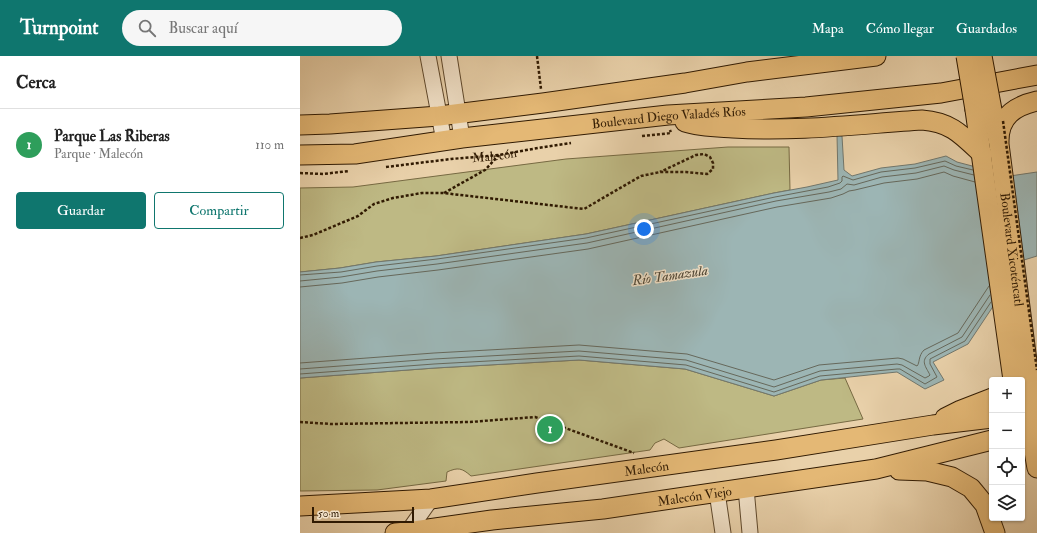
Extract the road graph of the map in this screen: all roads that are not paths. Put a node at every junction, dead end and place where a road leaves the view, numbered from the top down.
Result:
1 (428, 56) edge
2 (449, 56) edge
3 (788, 56) edge
4 (876, 56) edge
5 (966, 56) edge
6 (982, 56) edge
7 (747, 72) junction
8 (1037, 75) edge
9 (1037, 101) edge
10 (458, 113) junction
11 (669, 115) junction
12 (439, 116) junction
13 (300, 125) edge
14 (462, 138) junction
15 (444, 141) junction
16 (999, 144) junction
17 (982, 154) junction
18 (300, 155) edge
19 (1019, 374) edge
20 (989, 399) edge
21 (1030, 412) edge
22 (989, 418) edge
23 (933, 425) junction
24 (1030, 434) edge
25 (989, 441) edge
26 (1037, 468) edge
27 (876, 469) junction
28 (746, 488) junction
29 (717, 492) junction
30 (431, 499) junction
31 (300, 506) edge
32 (1003, 521) edge
33 (403, 533) edge
34 (723, 533) edge
35 (750, 533) edge
36 (995, 533) edge
37 (1002, 533) edge

1 - 12 street
2 - 10 street
3 - 7 main road
4 - 7 main road
5 - 17 main road, Boulevard Xicoténcatl, bridge
6 - 16 main road, Boulevard Xicoténcatl, bridge
7 - 10 main road
8 - 11 main road, Boulevard Diego Valadés Ríos
9 - 16 main road
10 - 12 main road
10 - 14 street
11 - 14 main road, Boulevard Diego Valadés Ríos
11 - 17 main road
12 - 13 main road
12 - 15 street
14 - 15 main road, Boulevard Diego Valadés Ríos
15 - 18 main road, Boulevard Diego Valadés Ríos
16 - 19 main road, Boulevard Xicoténcatl
17 - 19 main road, Boulevard Xicoténcatl
19 - 21 main road, Boulevard Xicoténcatl
20 - 23 main road
21 - 24 main road, Boulevard Xicoténcatl
22 - 23 main road, Malecón
23 - 30 main road, Malecón
24 - 26 main road, Boulevard Xicoténcatl
25 - 27 main road, Malecón Viejo
27 - 28 main road, Malecón Viejo
27 - 36 main road
28 - 29 main road, Malecón Viejo
28 - 35 street
29 - 33 main road, Malecón Viejo
29 - 34 street
30 - 31 main road, Malecón
30 - 33 street
32 - 37 main road

